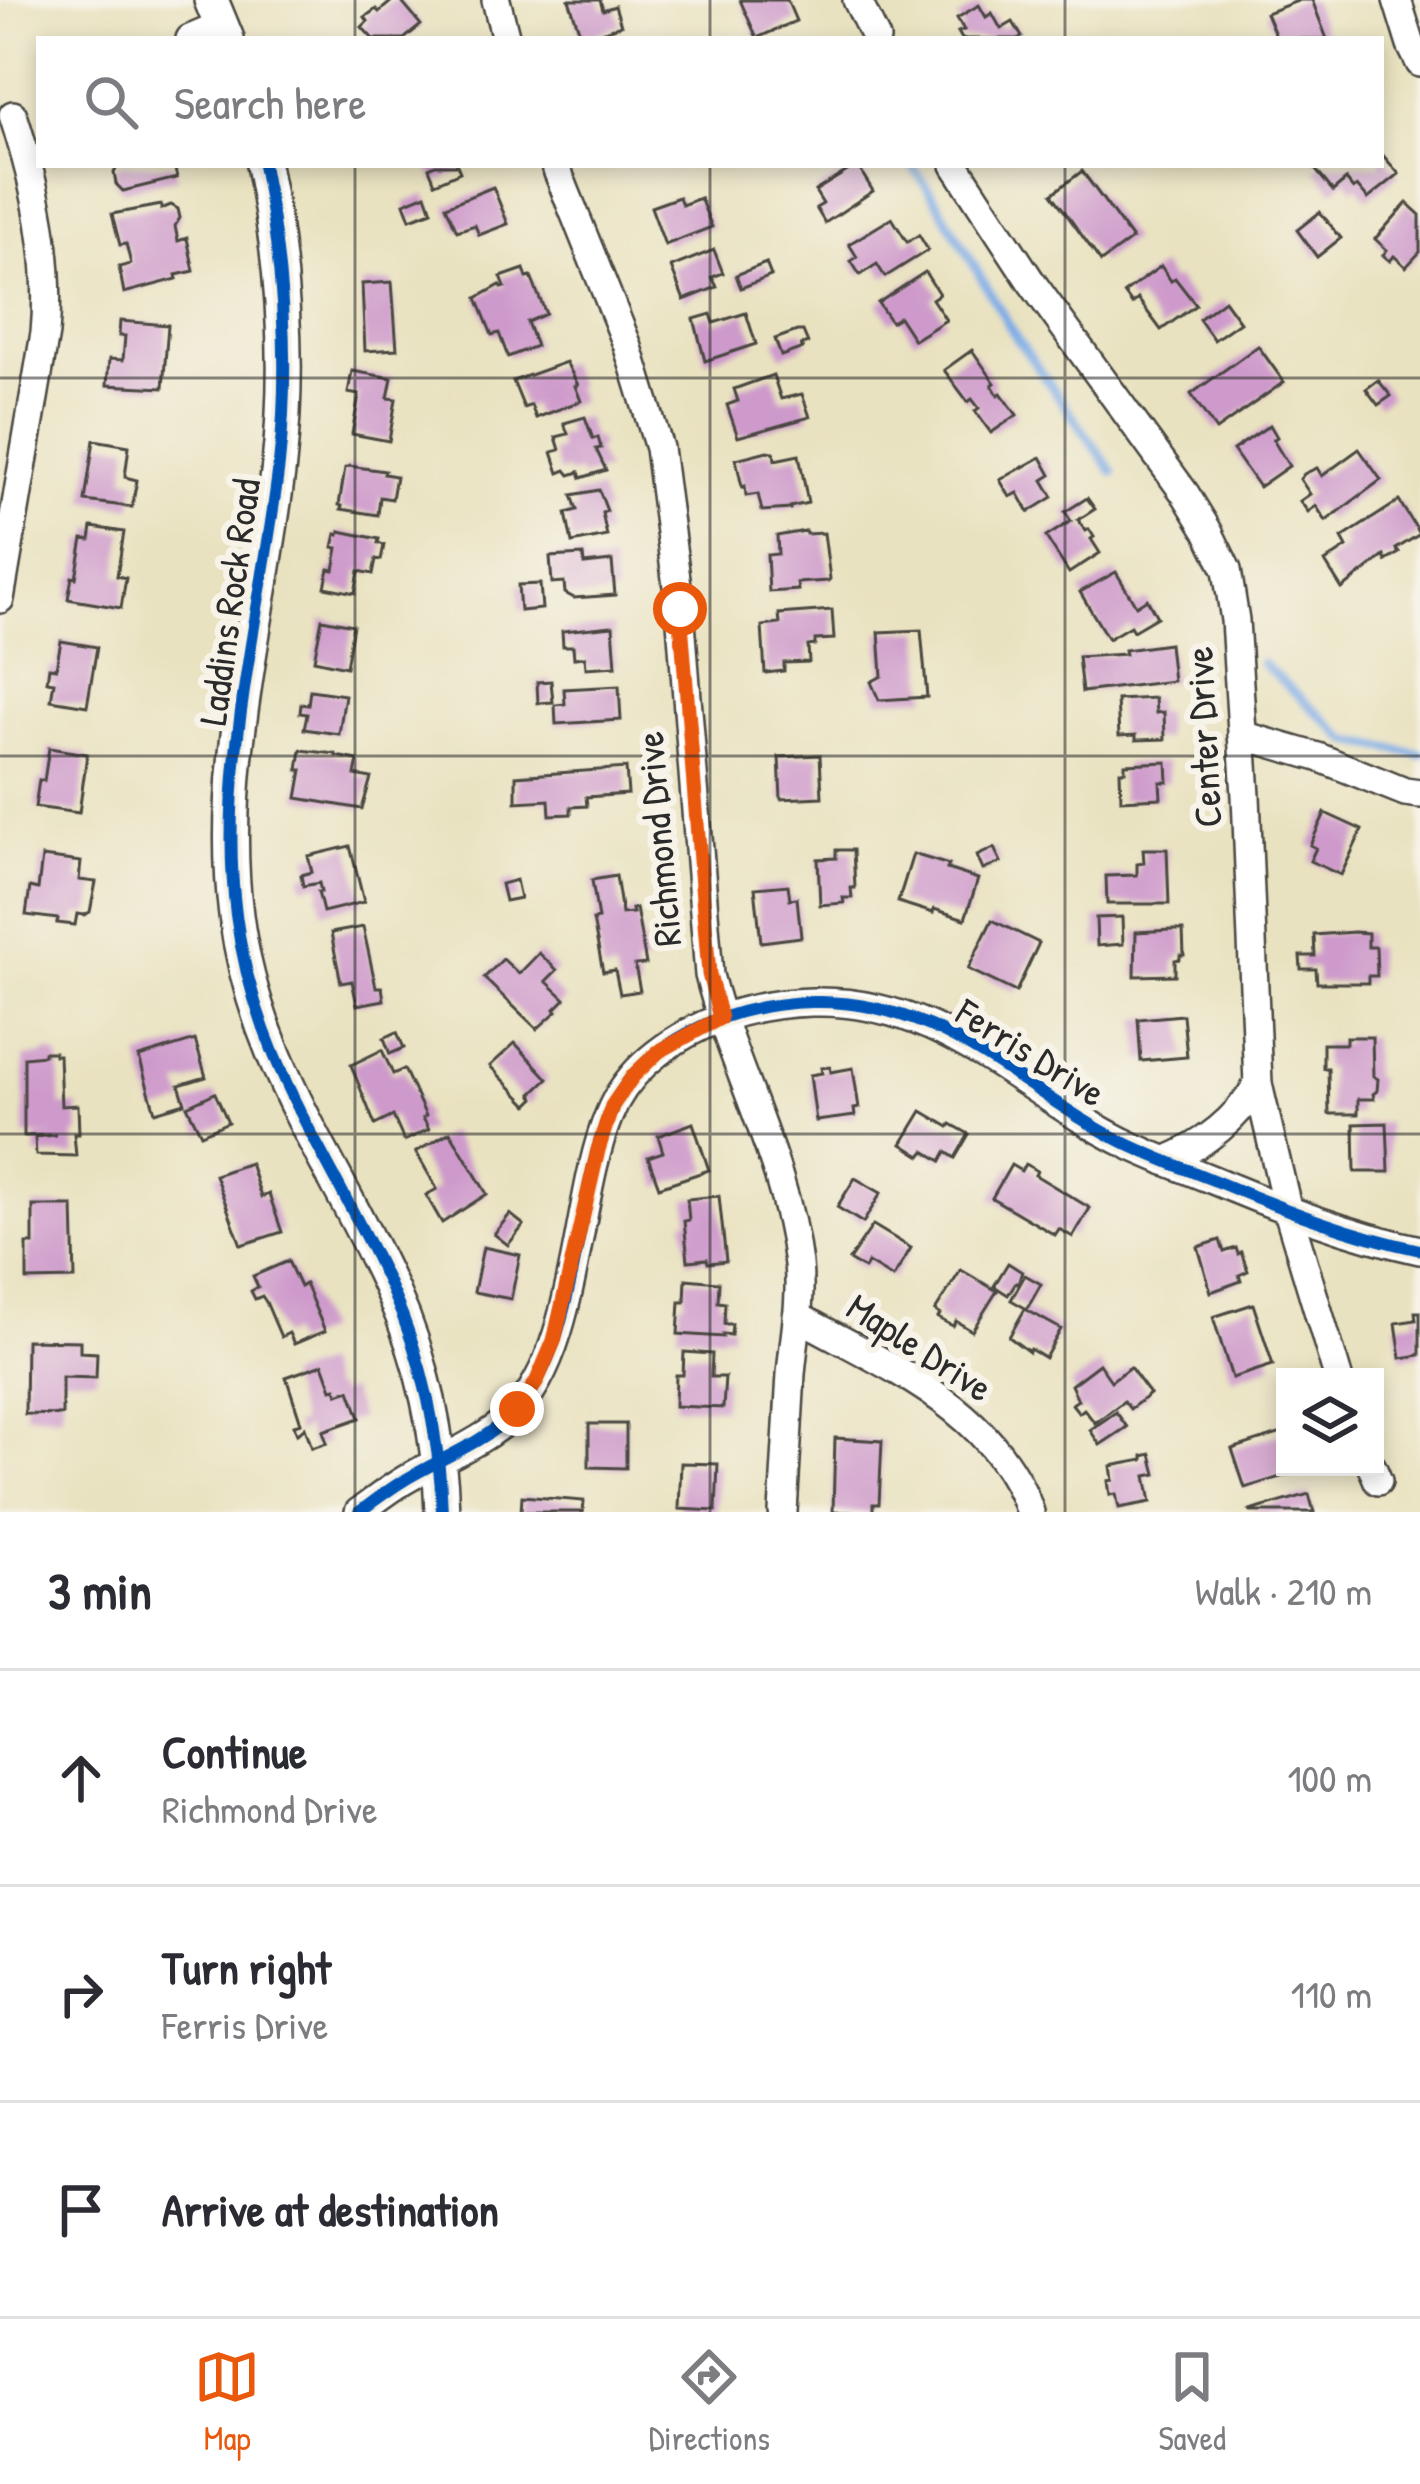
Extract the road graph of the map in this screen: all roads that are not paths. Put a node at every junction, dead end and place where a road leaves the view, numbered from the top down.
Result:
1 (496, 0) edge
2 (857, 0) edge
3 (1396, 0) edge
4 (505, 36) edge
5 (875, 36) edge
6 (1420, 63) edge
7 (17, 113) edge
8 (263, 168) edge
9 (556, 168) edge
10 (957, 168) edge
11 (0, 599) edge
12 (1242, 735) junction
13 (1420, 794) edge
14 (720, 1018) junction
15 (1258, 1084) junction
16 (1166, 1160) junction
17 (1288, 1211) junction
18 (1420, 1250) edge
19 (797, 1316) junction
20 (1335, 1368) edge
21 (438, 1461) junction
22 (358, 1512) edge
23 (442, 1512) edge
24 (783, 1512) edge
25 (1030, 1512) edge

1 - 4 street
2 - 5 street
3 - 6 street
7 - 11 street
8 - 21 street, Laddins Rock Road
9 - 14 street, Richmond Drive
10 - 12 street, Center Drive
12 - 13 street
12 - 15 street, Center Drive
14 - 16 street, Ferris Drive
14 - 19 street, Richmond Drive
14 - 21 street, Ferris Drive
15 - 16 street
15 - 17 street, Center Drive
16 - 17 street, Ferris Drive
17 - 18 street, Ferris Drive
17 - 20 street, Center Drive
19 - 24 street, Richmond Drive
19 - 25 street, Maple Drive
21 - 22 street, Ferris Drive
21 - 23 street, Laddins Rock Road

